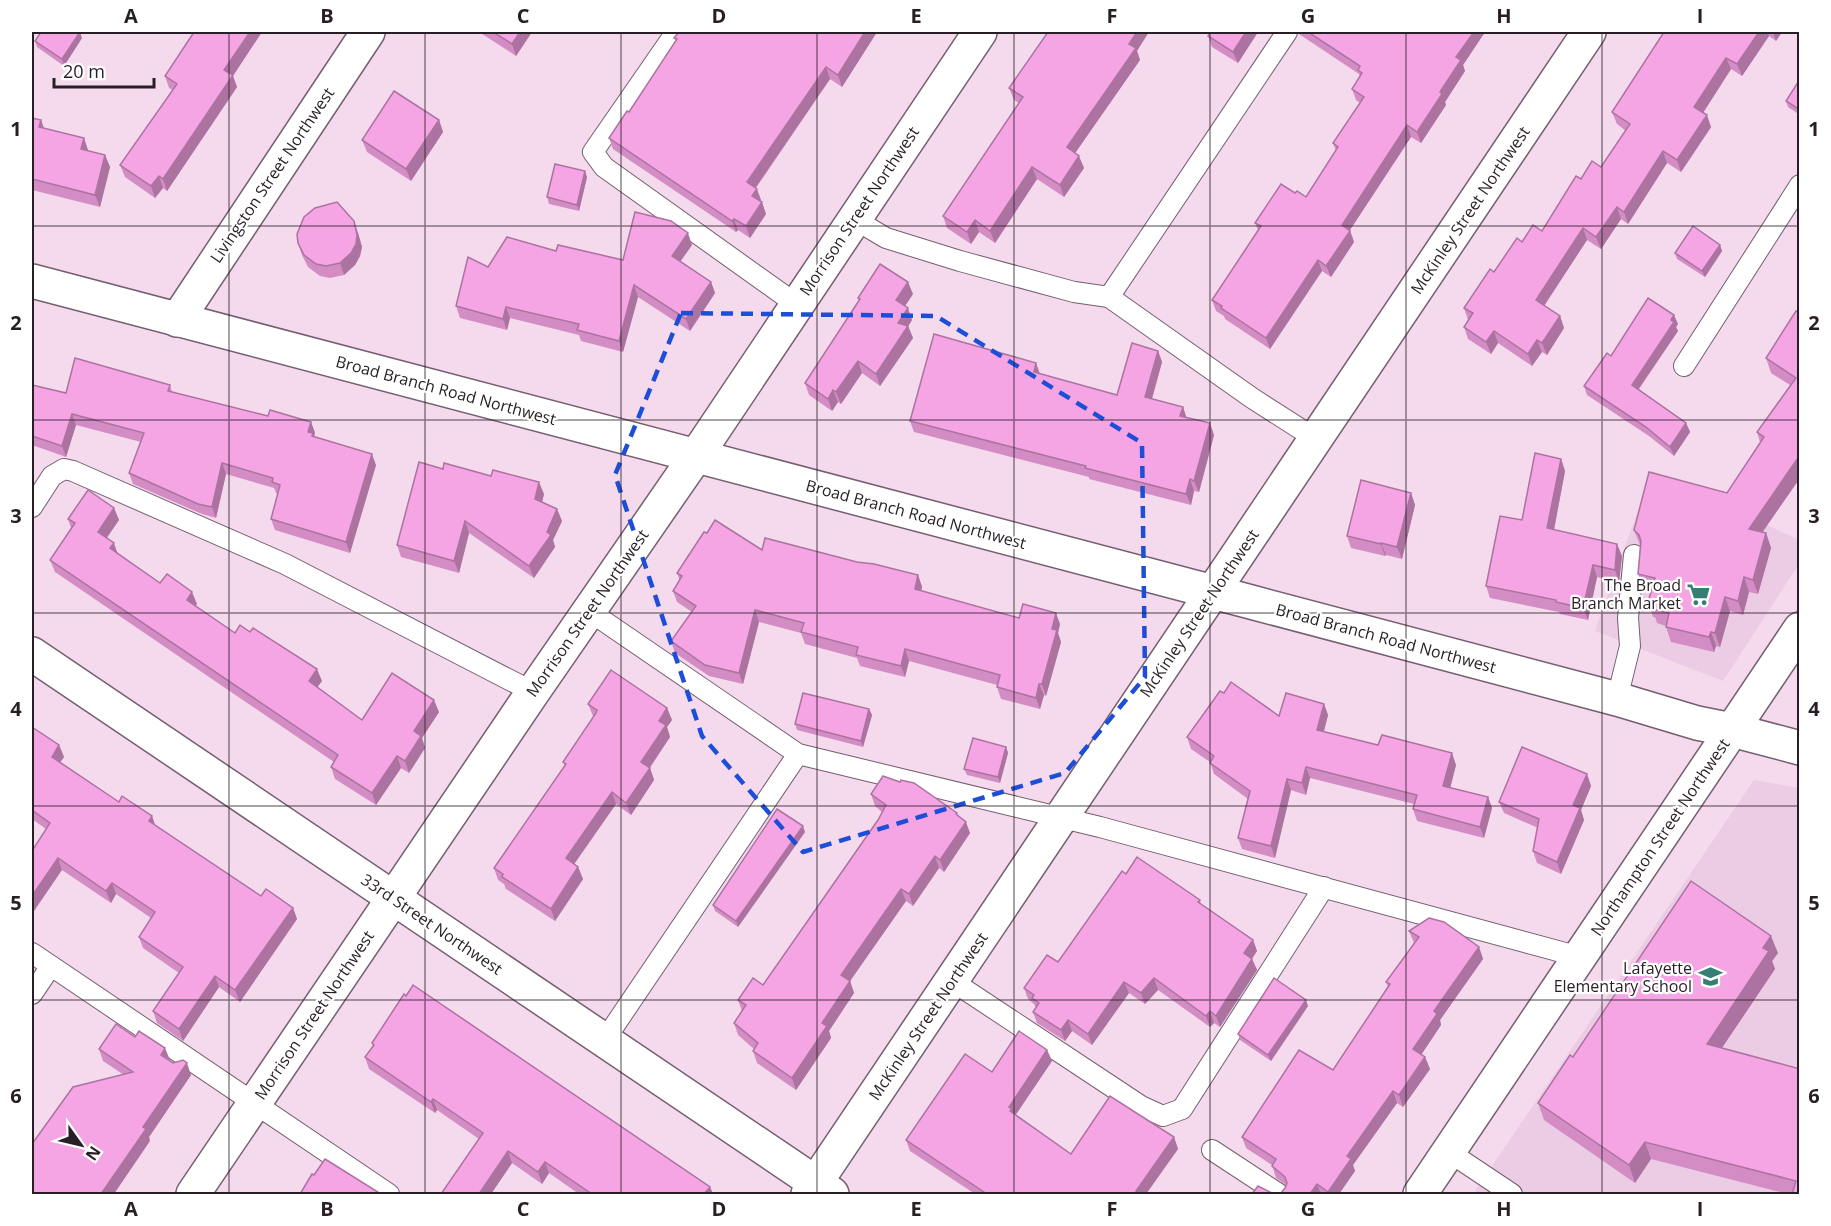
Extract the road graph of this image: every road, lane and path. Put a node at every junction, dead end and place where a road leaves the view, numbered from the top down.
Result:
1 (368, 32) edge
2 (676, 32) edge
3 (980, 32) edge
4 (1287, 32) edge
5 (1589, 32) edge
6 (1800, 185) edge
7 (854, 219) junction
8 (32, 281) edge
9 (1109, 297) junction
10 (796, 304) junction
11 (177, 320) junction
12 (1684, 366) dead end
13 (1316, 439) junction
14 (696, 456) junction
15 (32, 507) edge
16 (1634, 555) dead end
17 (1213, 592) junction
18 (589, 610) junction
19 (1800, 630) edge
20 (32, 654) edge
21 (533, 692) junction
22 (1617, 699) junction
23 (1732, 730) junction
24 (1800, 748) edge
25 (798, 754) junction
26 (1062, 817) junction
27 (1324, 887) junction
28 (393, 898) junction
29 (32, 953) edge
30 (1581, 957) junction
31 (51, 966) junction
32 (952, 981) junction
33 (32, 994) edge
34 (604, 1041) junction
35 (255, 1103) junction
36 (1212, 1150) dead end
37 (1449, 1152) junction
38 (819, 1191) edge
39 (194, 1194) edge
40 (389, 1194) edge
41 (1279, 1194) edge
42 (1420, 1194) edge
43 (1512, 1194) edge

1 - 11 street, Livingston Street Northwest
2 - 10 lane
3 - 7 street, Morrison Street Northwest
4 - 9 lane
5 - 13 street, McKinley Street Northwest
6 - 12 lane
7 - 9 lane
7 - 10 street, Morrison Street Northwest
8 - 11 street, Broad Branch Road Northwest
9 - 13 lane
10 - 14 street, Morrison Street Northwest
11 - 14 street, Broad Branch Road Northwest
13 - 17 street, McKinley Street Northwest
14 - 17 street, Broad Branch Road Northwest
14 - 18 street, Morrison Street Northwest
15 - 21 lane
16 - 22 lane
17 - 22 street, Broad Branch Road Northwest
17 - 26 street, McKinley Street Northwest
18 - 21 street, Morrison Street Northwest
18 - 25 lane
19 - 23 street, Northampton Street Northwest
20 - 28 street, 33rd Street Northwest
21 - 28 street, Morrison Street Northwest
22 - 23 street, Broad Branch Road Northwest
23 - 24 street, Broad Branch Road Northwest
23 - 30 street, Northampton Street Northwest
25 - 26 lane
25 - 34 lane
26 - 27 lane
26 - 32 street, McKinley Street Northwest
27 - 30 lane
27 - 32 lane
28 - 34 street, 33rd Street Northwest
28 - 35 street, Morrison Street Northwest
29 - 31 lane
30 - 37 street, Northampton Street Northwest
31 - 33 lane
31 - 35 lane
32 - 38 street, McKinley Street Northwest
34 - 38 street, 33rd Street Northwest
35 - 39 street, Morrison Street Northwest
35 - 40 lane
36 - 41 lane
37 - 42 street, Northampton Street Northwest
37 - 43 lane

